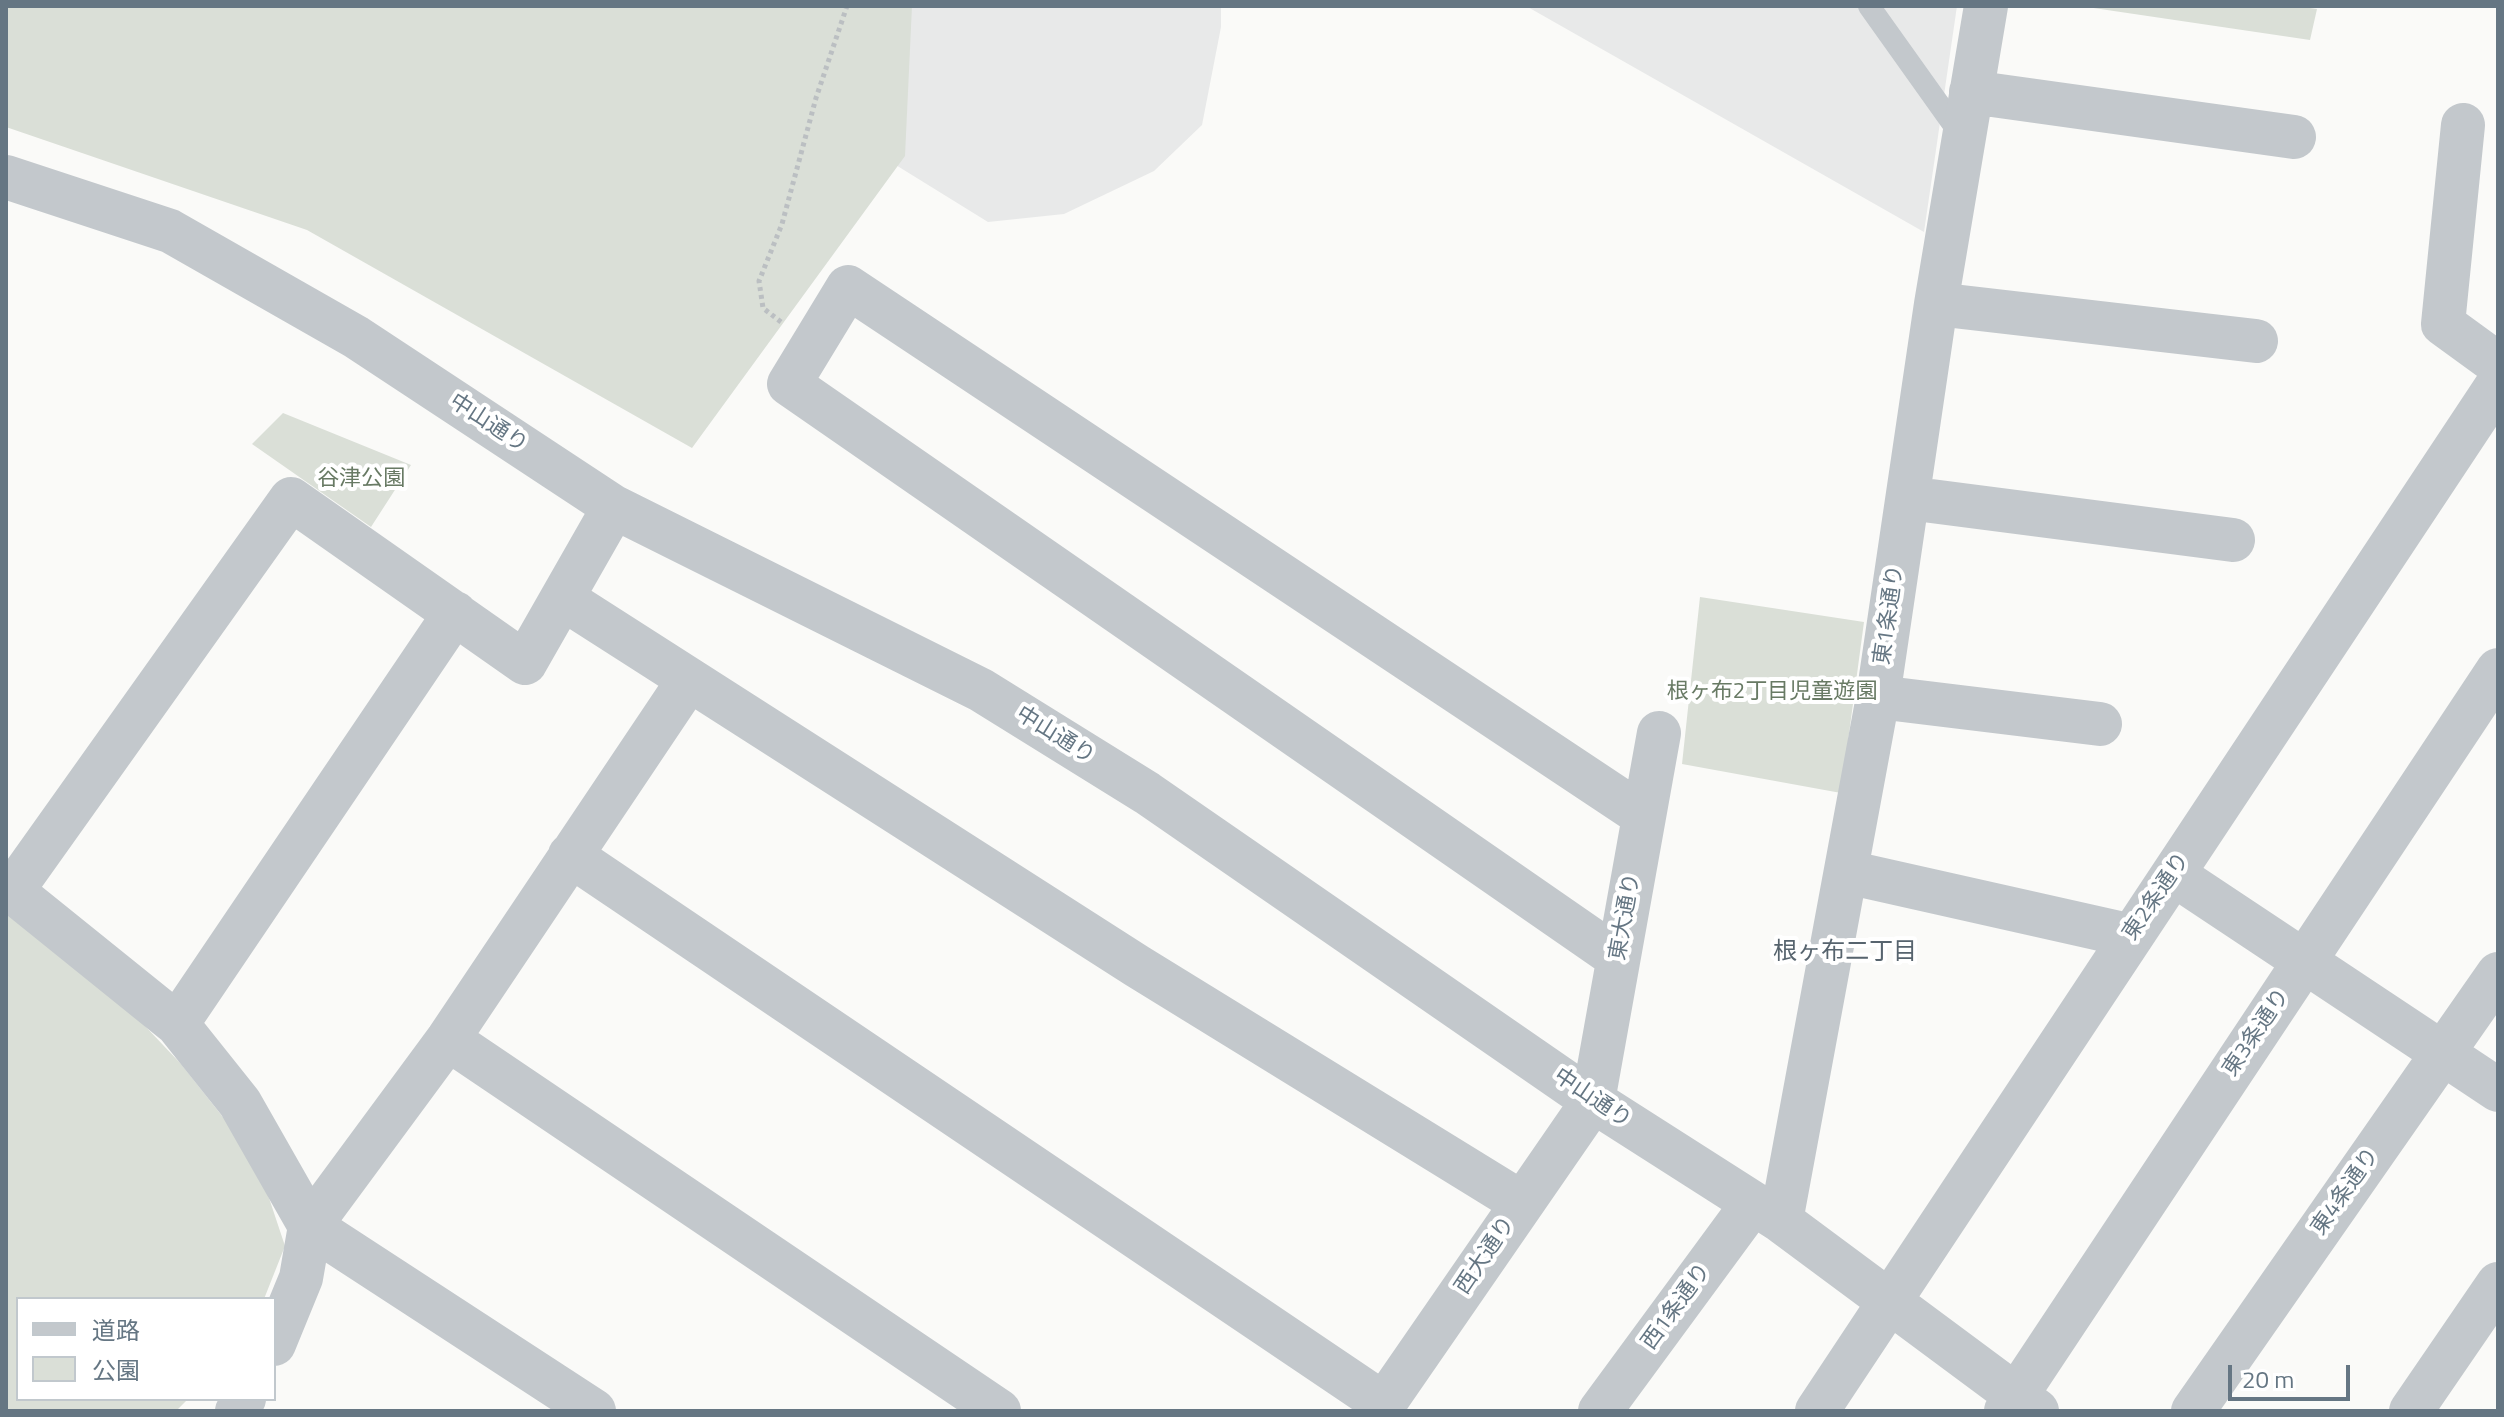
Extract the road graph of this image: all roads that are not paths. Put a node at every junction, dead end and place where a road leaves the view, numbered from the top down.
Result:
1 (1869, 6) edge
2 (1986, 6) edge
3 (1971, 92) junction
4 (2463, 125) dead end
5 (2294, 137) dead end
6 (1964, 139) junction
7 (6, 177) edge
8 (1936, 304) junction
9 (2256, 341) dead end
10 (2498, 364) edge
11 (2498, 384) edge
12 (1908, 498) junction
13 (614, 507) junction
14 (2233, 540) dead end
15 (562, 598) junction
16 (455, 613) junction
17 (2498, 670) edge
18 (688, 681) junction
19 (1878, 697) junction
20 (2100, 724) dead end
21 (1659, 733) dead end
22 (1644, 816) junction
23 (570, 855) junction
24 (1847, 872) junction
25 (2173, 874) junction
26 (2132, 936) junction
27 (1618, 958) junction
28 (2305, 962) junction
29 (2498, 974) edge
30 (177, 1024) junction
31 (448, 1039) junction
32 (2443, 1053) junction
33 (2498, 1090) edge
34 (1593, 1101) junction
35 (1522, 1203) junction
36 (1767, 1212) junction
37 (310, 1226) junction
38 (2498, 1284) edge
39 (1889, 1304) junction
40 (276, 1339) edge
41 (2020, 1406) edge
42 (1381, 1408) edge
43 (594, 1411) edge
44 (999, 1411) edge
45 (1600, 1411) edge
46 (1817, 1411) edge
47 (2193, 1411) edge
48 (2411, 1411) edge

1 - 6 lane
2 - 3 street, 東1条通り
3 - 5 street
3 - 6 street, 東1条通り
4 - 10 street
6 - 8 street, 東1条通り
7 - 13 street, 中山通り
8 - 9 street
8 - 12 street, 東1条通り
11 - 25 street, 東2条通り
12 - 14 street
12 - 19 street, 東1条通り
13 - 15 street
13 - 34 street, 中山通り
15 - 16 street
15 - 18 street
16 - 30 street
16 - 30 street
17 - 28 street, 東3条通り
18 - 23 street
18 - 35 street
19 - 20 street
19 - 24 street, 東1条通り
21 - 22 street, 東大通り
22 - 27 street, 東大通り
22 - 27 street
23 - 31 street
23 - 42 street
24 - 26 street
24 - 36 street, 東1条通り
25 - 26 street, 東2条通り
25 - 28 street
26 - 39 street, 東2条通り
27 - 34 street, 東大通り
28 - 32 street
28 - 41 street, 東3条通り
29 - 32 street, 東4条通り
30 - 37 street
31 - 37 street
31 - 44 street
32 - 33 street
32 - 47 street, 東4条通り
34 - 35 street, 西大通り
34 - 36 street, 中山通り
35 - 42 street, 西大通り
36 - 39 street, 中山通り
36 - 45 street, 西1条通り
37 - 40 street
37 - 43 street
38 - 48 street
39 - 41 street, 中山通り
39 - 46 street, 東2条通り

